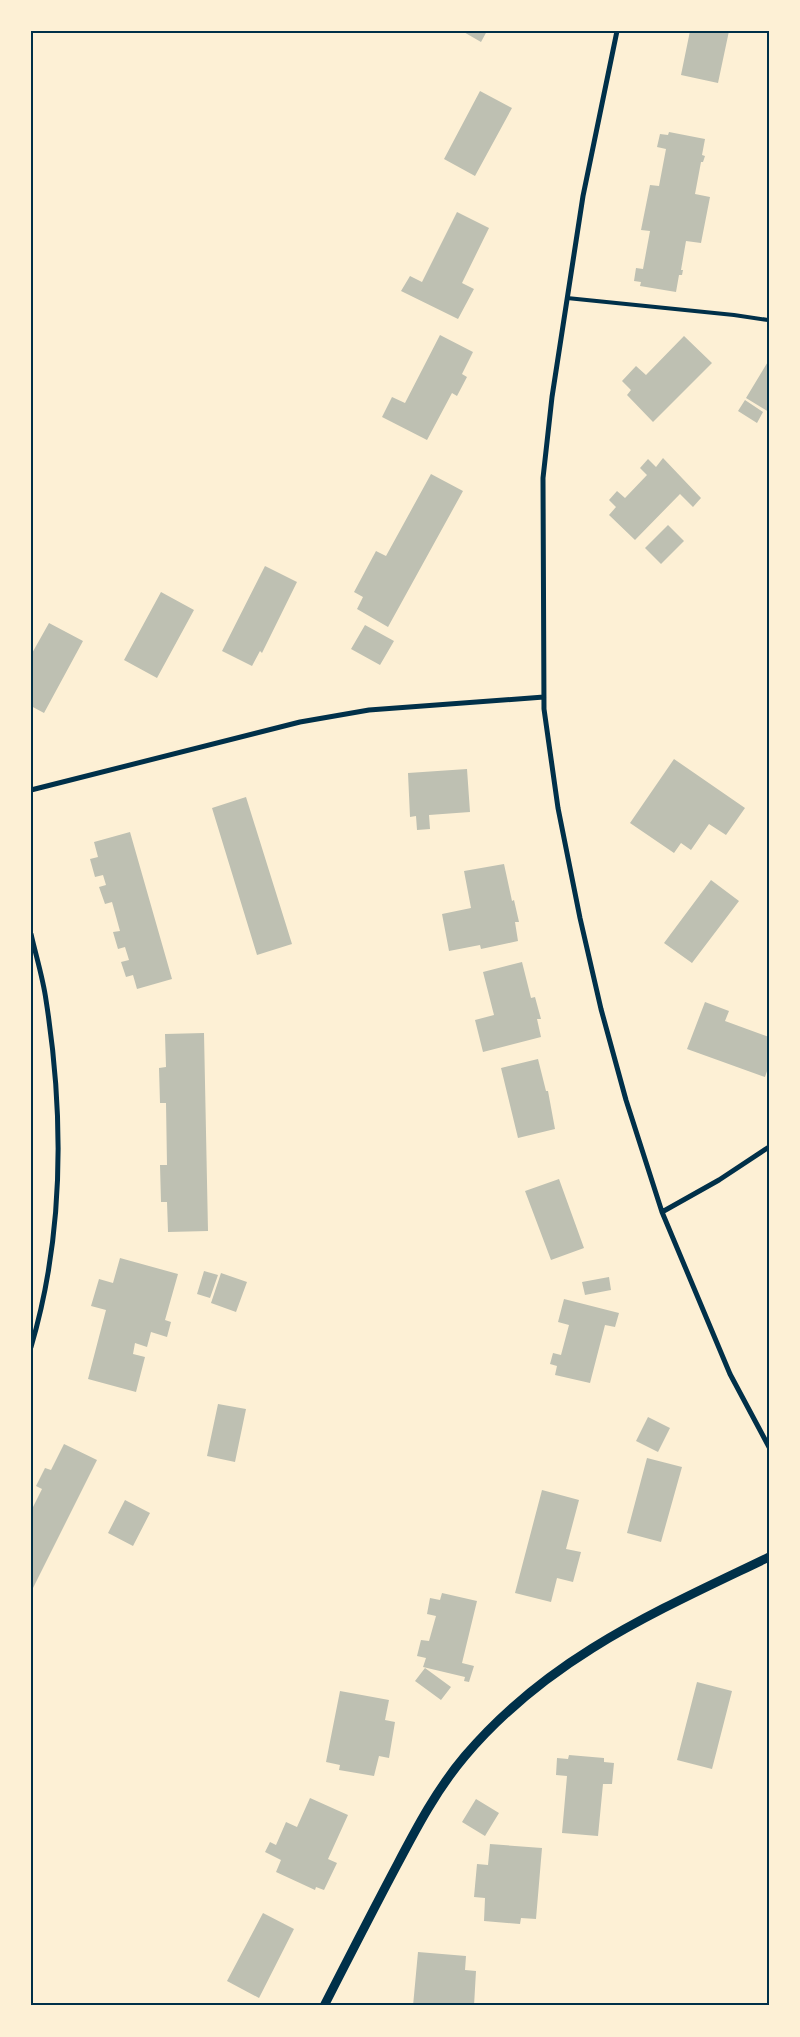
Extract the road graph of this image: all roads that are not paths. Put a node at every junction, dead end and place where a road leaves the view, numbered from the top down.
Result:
1 (617, 31) edge
2 (567, 298) junction
3 (768, 320) edge
4 (544, 697) junction
5 (31, 790) edge
6 (31, 934) edge
7 (769, 1147) edge
8 (662, 1212) junction
9 (31, 1347) edge
10 (769, 1447) edge
11 (769, 1557) edge
12 (324, 2006) edge

1 - 2 street
2 - 3 lane
2 - 4 street
4 - 5 street
4 - 8 street
6 - 9 street
7 - 8 street
8 - 10 street
11 - 12 street

